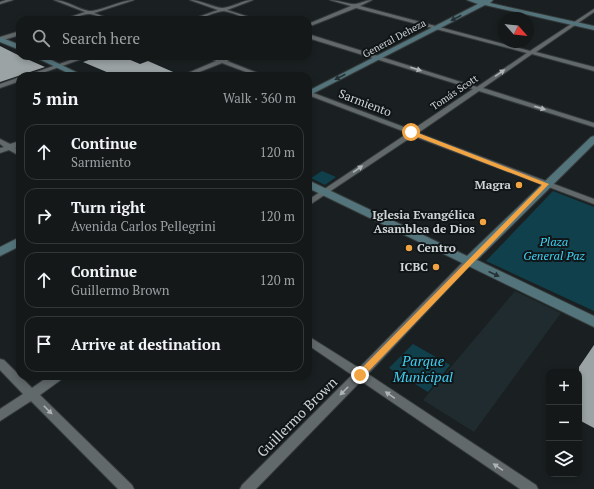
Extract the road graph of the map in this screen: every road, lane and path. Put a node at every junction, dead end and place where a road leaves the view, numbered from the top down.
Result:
1 (11, 0) edge
2 (56, 0) edge
3 (132, 0) edge
4 (192, 0) edge
5 (251, 0) edge
6 (332, 0) edge
7 (370, 0) edge
8 (470, 0) edge
9 (487, 2) edge
10 (0, 3) edge
11 (356, 6) junction
12 (222, 10) junction
13 (594, 10) edge
14 (89, 13) junction
15 (78, 16) edge
16 (98, 16) edge
17 (204, 16) edge
18 (242, 16) edge
19 (312, 24) edge
20 (574, 24) junction
21 (437, 27) junction
22 (594, 28) edge
23 (16, 34) edge
24 (312, 37) edge
25 (0, 39) edge
26 (16, 46) edge
27 (531, 52) junction
28 (379, 58) junction
29 (45, 60) edge
30 (75, 60) edge
31 (222, 61) joint
32 (58, 66) junction
33 (594, 68) edge
34 (40, 72) edge
35 (71, 72) edge
36 (194, 72) edge
37 (251, 72) edge
38 (16, 80) edge
39 (0, 86) edge
40 (478, 88) junction
41 (312, 92) edge
42 (312, 95) edge
43 (594, 125) edge
44 (411, 132) junction
45 (594, 139) edge
46 (0, 141) edge
47 (16, 144) edge
48 (9, 147) junction
49 (0, 151) edge
50 (16, 151) edge
51 (546, 184) junction
52 (312, 186) edge
53 (325, 192) junction
54 (312, 201) edge
55 (594, 202) edge
56 (16, 243) edge
57 (0, 252) edge
58 (468, 262) junction
59 (594, 322) edge
60 (312, 343) edge
61 (0, 364) edge
62 (360, 375) junction
63 (16, 379) edge
64 (17, 380) edge
65 (52, 380) edge
66 (32, 394) junction
67 (0, 416) edge
68 (127, 489) edge
69 (247, 489) edge
70 (531, 489) edge

1 - 10 street
2 - 14 street
3 - 14 street
4 - 12 street
5 - 12 street
6 - 11 street
7 - 11 street
8 - 9 main road
9 - 20 main road
9 -> 21 main road, General Deheza
11 - 19 street
11 - 21 street
12 - 17 street
12 - 18 street
13 - 20 street, Tomás Scott
14 - 15 street
14 - 16 street
20 - 22 main road
20 - 27 street, Tomás Scott
21 - 27 street
21 - 28 main road, General Deheza
23 - 25 street
24 - 28 street
25 - 26 main road
27 - 33 street
40 -> 27 street, Tomás Scott
28 -> 40 street
28 -> 41 main road, General Deheza
29 - 32 main road
30 - 32 street
31 - 36 street
31 - 37 street
32 - 34 street
32 - 35 main road
38 - 39 street
40 -> 43 street
40 - 44 street, Tomás Scott
42 - 44 street, Sarmiento
44 - 51 street, Sarmiento
53 -> 44 street, Tomás Scott
45 - 51 main road
46 - 48 street
47 - 48 street
48 - 49 street
48 - 50 street
51 - 55 street, Sarmiento
51 - 58 main road
52 - 53 main road
53 - 54 street, Tomás Scott
53 - 58 main road
56 - 57 main road
58 -> 59 main road
58 - 62 street, Guillermo Brown
60 - 62 street
61 - 63 street
62 -> 69 street, Guillermo Brown
70 -> 62 street
64 - 66 street
65 - 66 street
66 - 67 street
66 -> 68 street

